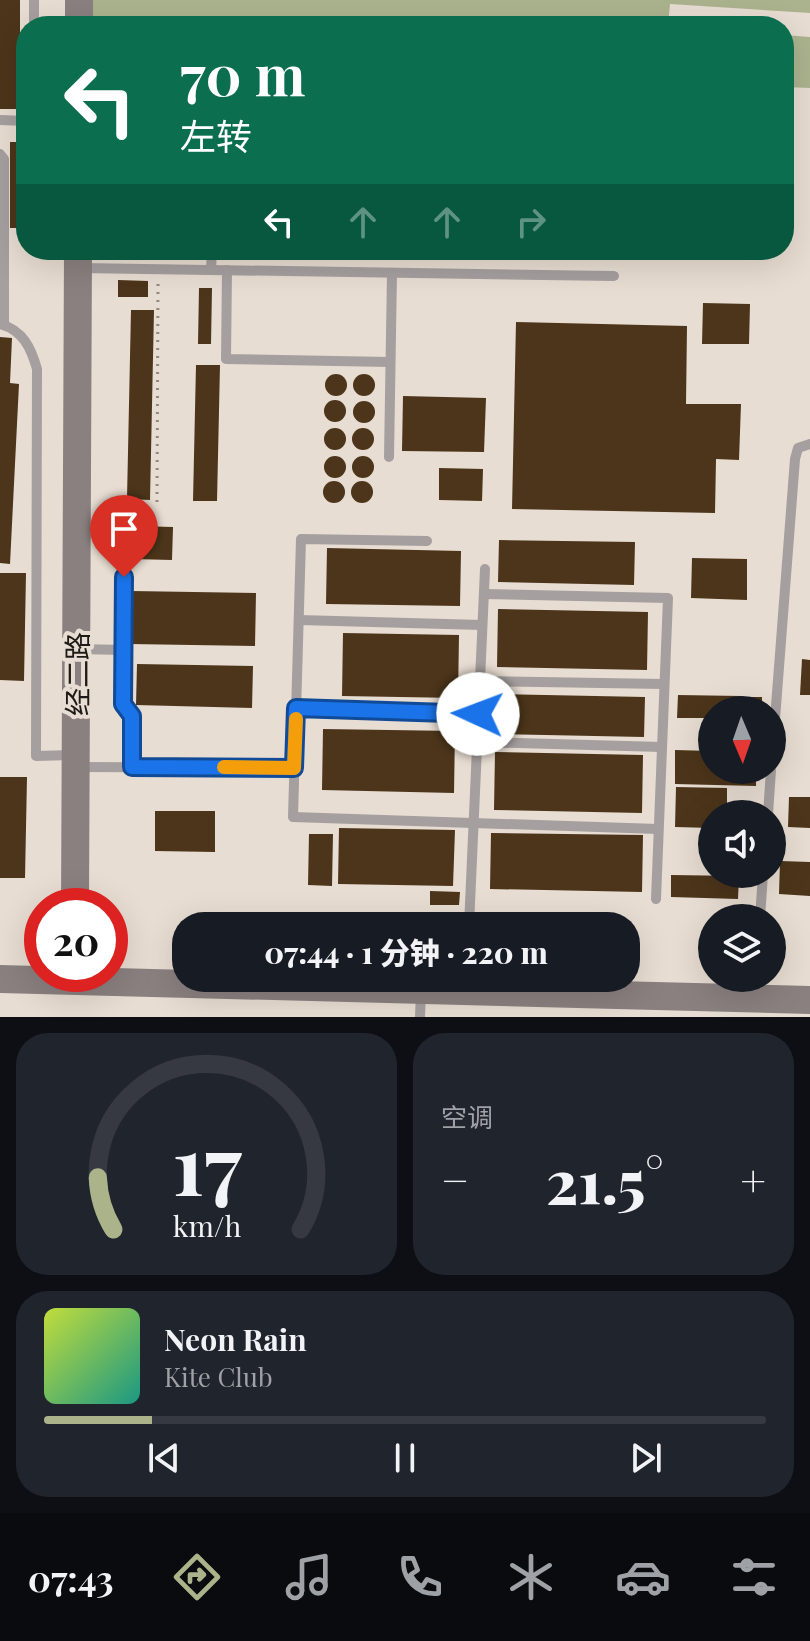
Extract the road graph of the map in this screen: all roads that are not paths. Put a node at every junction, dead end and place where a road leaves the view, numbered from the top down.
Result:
1 (0, 154) edge
2 (78, 260) edge
3 (85, 260) edge
4 (212, 260) edge
5 (211, 270) junction
6 (227, 270) junction
7 (392, 273) junction
8 (614, 276) dead end
9 (2, 324) edge
10 (390, 362) junction
11 (810, 444) edge
12 (389, 457) dead end
13 (427, 541) dead end
14 (485, 569) dead end
15 (124, 577) dead end
16 (484, 594) junction
17 (299, 620) junction
18 (482, 625) junction
19 (76, 649) junction
20 (124, 650) junction
21 (480, 681) junction
22 (664, 684) junction
23 (777, 696) edge
24 (296, 708) junction
25 (478, 714) junction
26 (477, 742) junction
27 (662, 747) junction
28 (75, 761) junction
29 (132, 767) junction
30 (294, 768) junction
31 (473, 823) junction
32 (658, 829) junction
33 (75, 888) edge
34 (656, 899) dead end
35 (470, 912) edge
36 (24, 978) edge
37 (0, 979) edge
38 (128, 981) edge
39 (640, 986) edge
40 (698, 987) edge
41 (447, 992) edge
42 (773, 992) edge
43 (810, 1000) edge
44 (421, 1003) edge

1 - 9 lane
2 - 19 street, 经二路
3 - 5 lane
4 - 5 lane
5 - 6 lane
6 - 7 lane
6 - 10 lane
7 - 8 lane
7 - 10 lane
9 - 28 lane
10 - 12 lane
11 - 23 lane
13 - 17 lane
14 - 16 lane
15 - 20 lane
16 - 18 lane
16 - 22 lane
17 - 18 lane
17 - 24 lane
18 - 21 lane
19 - 20 lane
19 - 28 street, 经二路
20 - 29 lane
21 - 22 lane
21 - 25 lane
22 - 27 lane
24 - 25 lane
24 - 30 lane
25 - 26 lane
26 - 27 lane
26 - 31 lane
27 - 32 lane
28 - 29 lane
28 - 33 street, 经二路
29 - 30 lane
30 - 31 lane
31 - 32 lane
31 - 35 lane
32 - 34 lane
36 - 37 street
38 - 44 street
39 - 40 street
41 - 44 street
42 - 43 street

